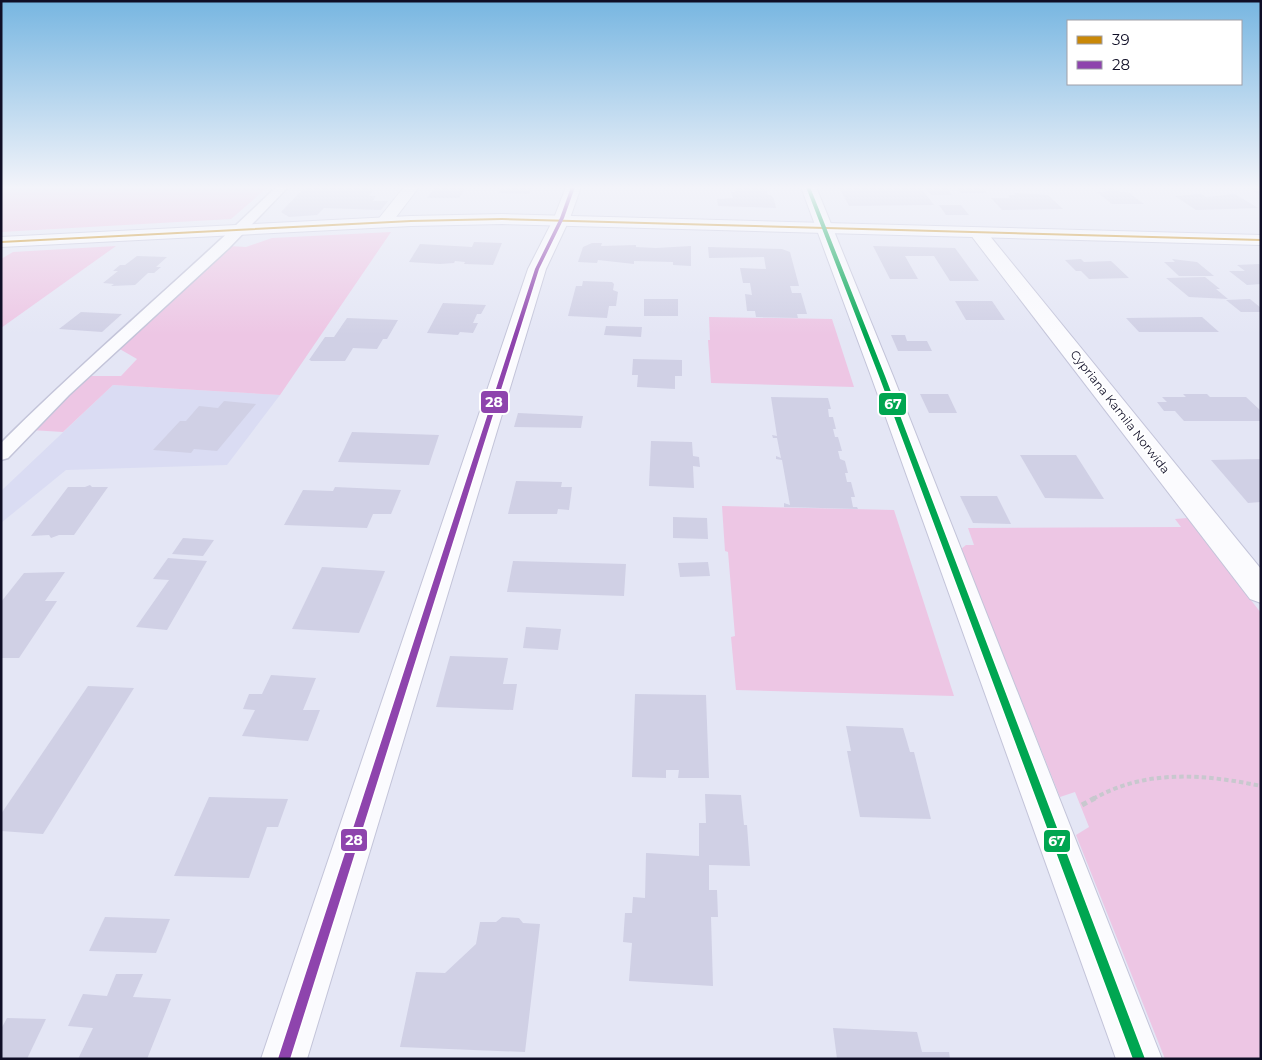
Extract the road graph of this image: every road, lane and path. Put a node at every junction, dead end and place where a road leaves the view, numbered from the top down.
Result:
1 (130, 236) edge
2 (232, 236) edge
3 (552, 236) edge
4 (828, 236) edge
5 (981, 236) edge
6 (1095, 236) edge
7 (1261, 240) edge
8 (4, 244) edge
9 (1, 454) edge
10 (1261, 591) edge
11 (1261, 786) edge
12 (1050, 822) junction
13 (284, 1059) edge
14 (1140, 1059) edge

1 - 8 street
2 - 9 lane
3 - 13 street
4 - 12 street
5 - 10 street, Cypriana Kamila Norwida
6 - 7 street
11 - 12 path
12 - 14 street

